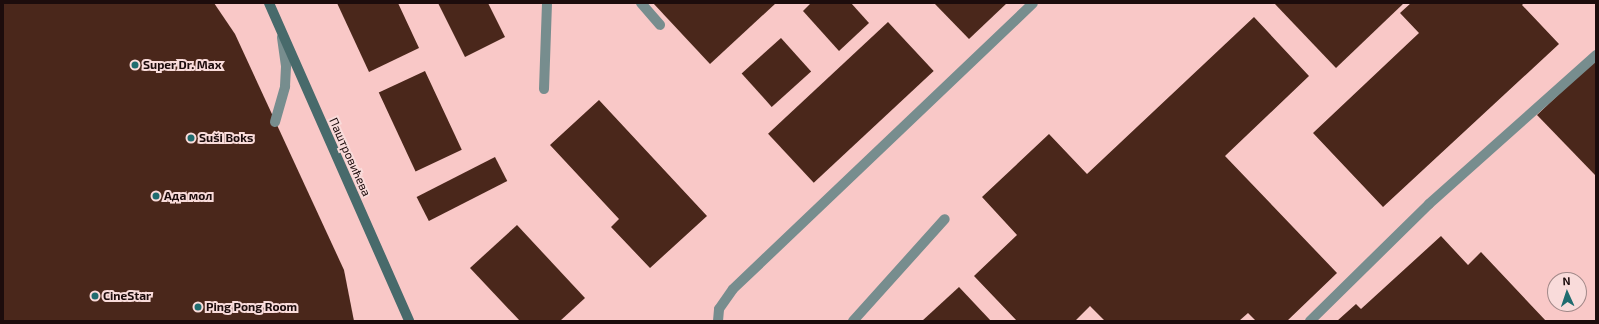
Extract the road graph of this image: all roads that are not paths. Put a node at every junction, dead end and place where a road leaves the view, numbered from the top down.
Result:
1 (269, 3) edge
2 (547, 3) edge
3 (641, 3) edge
4 (1033, 3) edge
5 (660, 25) dead end
6 (281, 33) junction
7 (1596, 55) edge
8 (544, 88) dead end
9 (275, 122) dead end
10 (945, 219) dead end
11 (719, 309) junction
12 (409, 321) edge
13 (713, 321) edge
14 (718, 321) edge
15 (852, 321) edge
16 (1310, 321) edge

1 - 6 main road, Паштровићева
2 - 8 lane
3 - 5 lane
4 - 11 lane
6 - 9 lane
6 - 12 main road, Паштровићева
7 - 16 lane
10 - 15 lane
11 - 13 lane
11 - 14 lane

